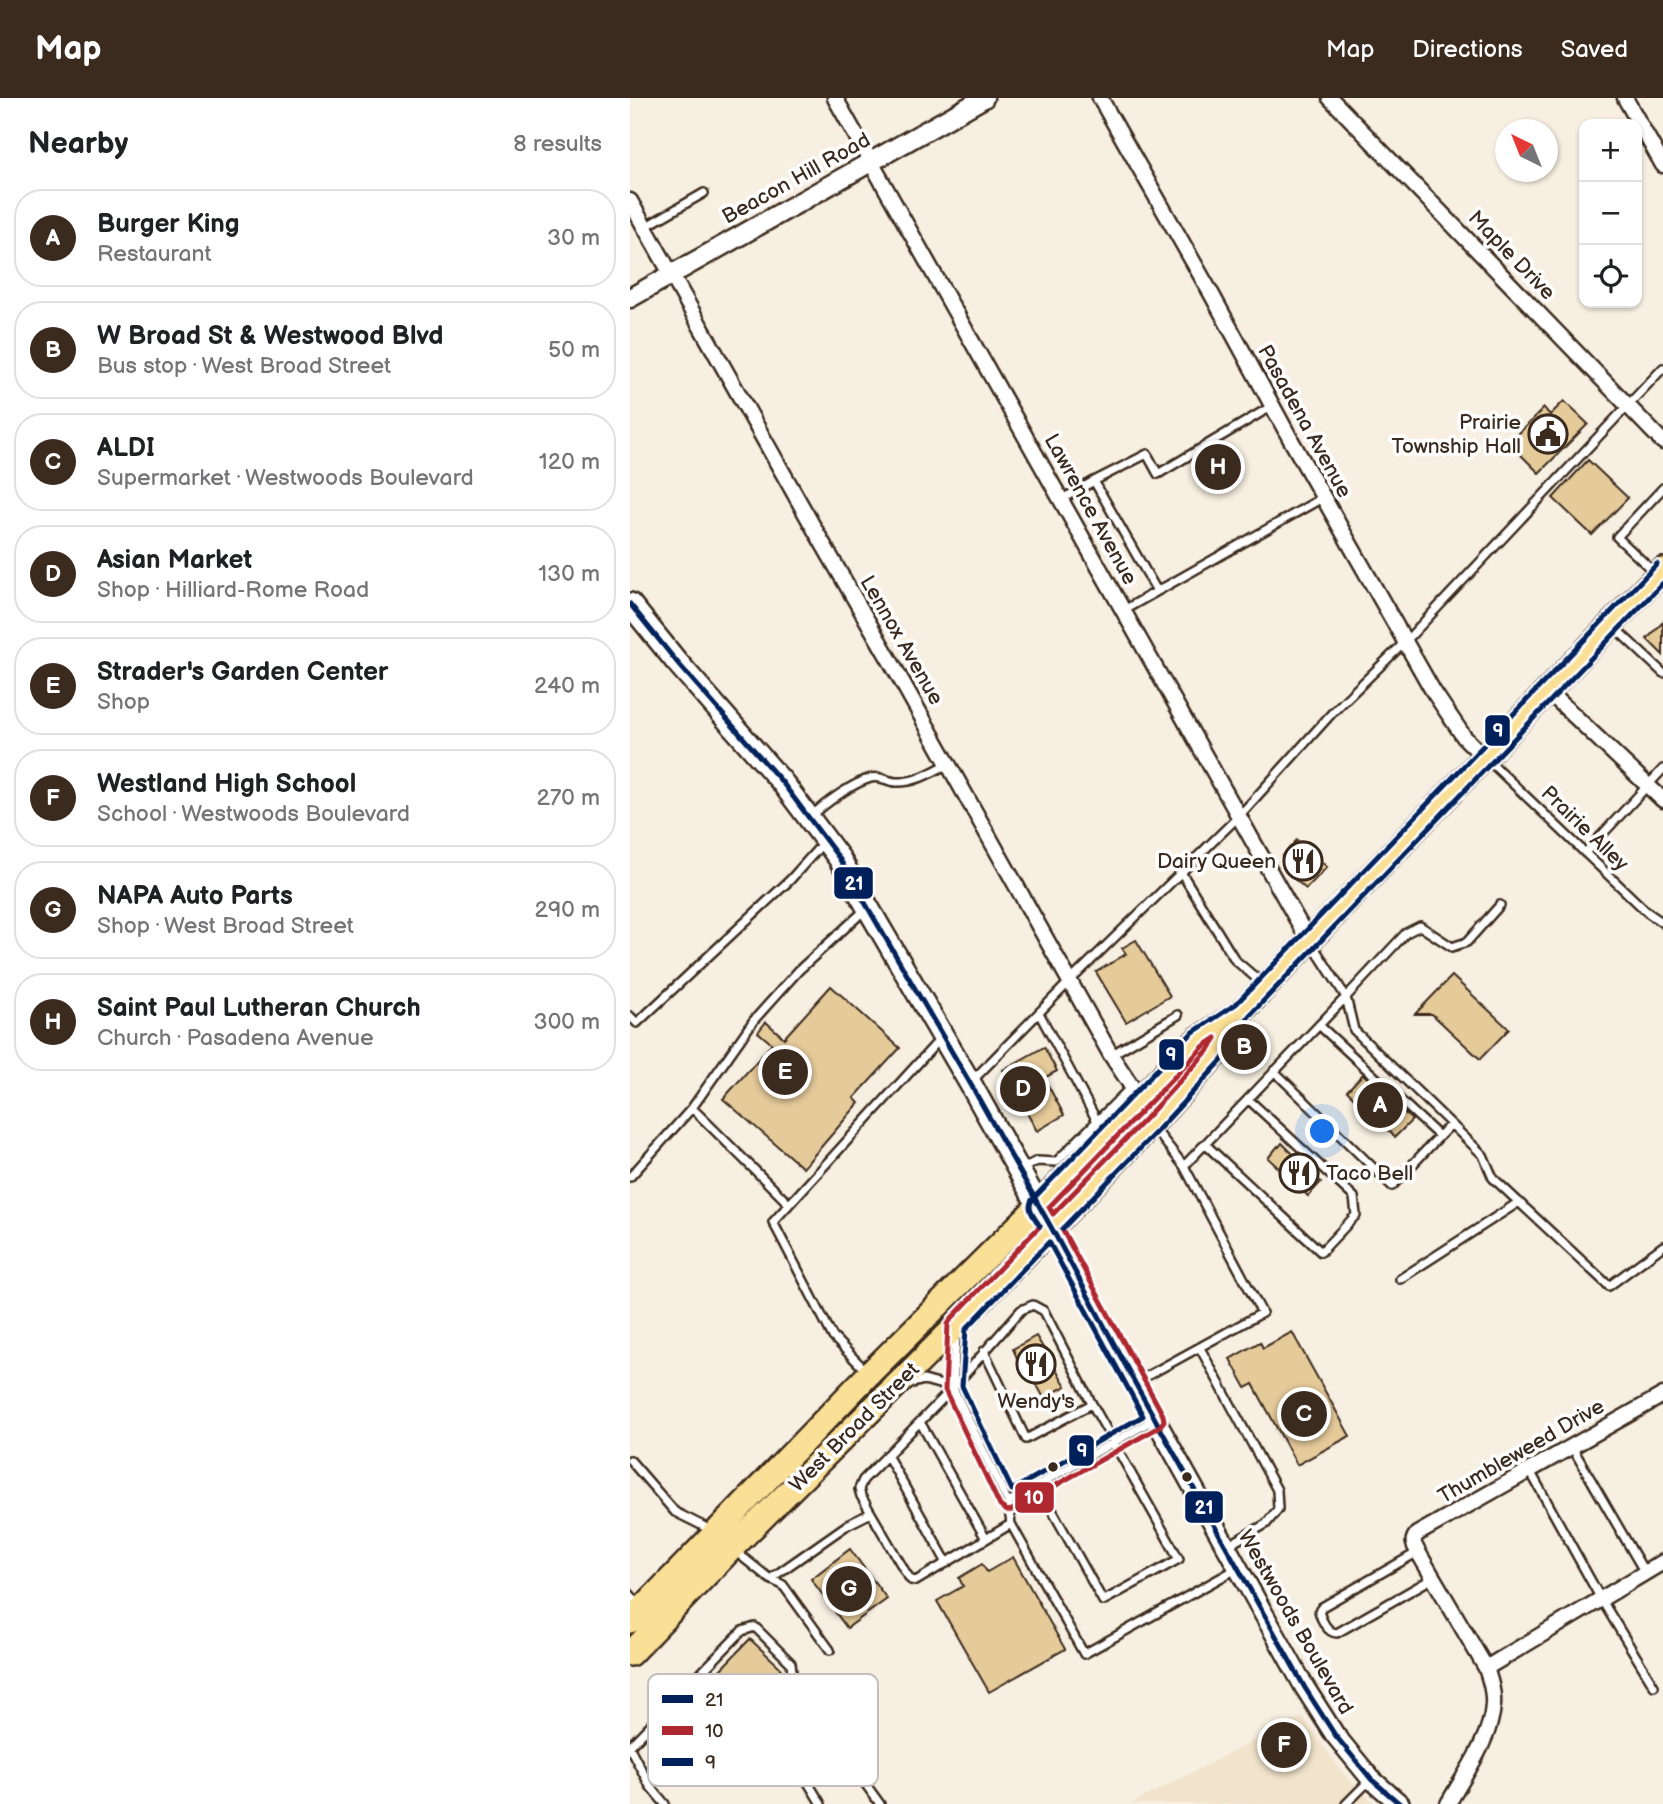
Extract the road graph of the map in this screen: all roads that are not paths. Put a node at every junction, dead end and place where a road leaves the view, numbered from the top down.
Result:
1 (835, 98) edge
2 (984, 98) edge
3 (1100, 98) edge
4 (1330, 98) edge
5 (1625, 98) edge
6 (871, 162) junction
7 (1663, 165) edge
8 (704, 193) dead end
9 (630, 201) edge
10 (645, 227) junction
11 (671, 274) junction
12 (630, 298) edge
13 (1663, 368) edge
14 (1628, 405) junction
15 (1272, 407) junction
16 (1663, 442) edge
17 (1094, 481) junction
18 (1663, 488) edge
19 (1324, 497) junction
20 (1062, 499) junction
21 (1660, 573) edge
22 (1157, 592) junction
23 (630, 604) edge
24 (1124, 610) junction
25 (1611, 624) junction
26 (1406, 641) junction
27 (1663, 673) edge
28 (1548, 690) junction
29 (1484, 757) junction
30 (948, 764) junction
31 (1663, 769) edge
32 (1648, 785) junction
33 (1663, 800) edge
34 (1240, 815) junction
35 (809, 818) junction
36 (826, 841) junction
37 (1585, 853) junction
38 (1181, 872) junction
39 (1500, 905) dead end
40 (867, 907) junction
41 (1663, 923) edge
42 (1309, 941) junction
43 (1070, 981) junction
44 (1265, 986) junction
45 (1346, 997) junction
46 (1242, 1011) junction
47 (1039, 1013) junction
48 (630, 1016) edge
49 (1178, 1016) dead end
50 (637, 1023) junction
51 (1319, 1025) junction
52 (630, 1029) edge
53 (943, 1037) junction
54 (1111, 1055) junction
55 (1274, 1071) junction
56 (970, 1083) junction
57 (1136, 1093) junction
58 (1248, 1099) junction
59 (692, 1108) junction
60 (1097, 1121) junction
61 (1451, 1124) junction
62 (1152, 1125) junction
63 (1439, 1136) junction
64 (1205, 1144) junction
65 (1184, 1166) junction
66 (1019, 1171) junction
67 (630, 1177) edge
68 (1519, 1202) junction
69 (789, 1204) junction
70 (1038, 1206) junction
71 (1051, 1227) junction
72 (1663, 1246) edge
73 (1400, 1279) dead end
74 (957, 1325) junction
75 (1200, 1348) junction
76 (984, 1351) junction
77 (869, 1374) junction
78 (1135, 1383) junction
79 (953, 1388) junction
80 (892, 1389) junction
81 (1663, 1395) edge
82 (1093, 1404) junction
83 (1156, 1419) junction
84 (920, 1422) junction
85 (1114, 1442) junction
86 (1572, 1446) junction
87 (887, 1455) junction
88 (630, 1460) edge
89 (1530, 1470) junction
90 (1038, 1485) junction
91 (1008, 1502) junction
92 (871, 1513) junction
93 (1011, 1524) junction
94 (986, 1539) junction
95 (723, 1540) junction
96 (1227, 1546) junction
97 (1418, 1552) junction
98 (1663, 1562) edge
99 (947, 1563) junction
100 (1238, 1568) junction
101 (1645, 1573) junction
102 (1433, 1578) junction
103 (770, 1579) junction
104 (1601, 1599) junction
105 (634, 1608) edge
106 (830, 1650) dead end
107 (631, 1655) edge
108 (1486, 1668) junction
109 (700, 1674) edge
110 (792, 1674) edge
111 (1654, 1686) dead end
112 (648, 1728) edge
113 (630, 1747) edge
114 (633, 1760) edge
115 (1371, 1779) junction
116 (648, 1783) edge
117 (650, 1786) edge
118 (810, 1786) edge
119 (867, 1786) edge
120 (665, 1804) edge
121 (821, 1804) edge
122 (880, 1804) edge
123 (1346, 1804) edge
124 (1400, 1804) edge
125 (1448, 1804) edge

1 - 6 street, Lawrence Avenue
2 - 6 street, Beacon Hill Road
3 - 15 street, Pasadena Avenue
4 - 14 street, Maple Drive
5 - 7 street
6 - 11 street, Beacon Hill Road
6 - 20 street, Lawrence Avenue
8 - 10 lane
9 - 10 street, Lennox Avenue
10 - 11 street, Lennox Avenue
11 - 12 street, Beacon Hill Road
11 - 30 street, Lennox Avenue
13 - 14 lane
14 - 16 street, Maple Drive
14 - 26 lane
15 - 17 lane
15 - 19 street, Pasadena Avenue
17 - 20 lane
17 - 22 lane
18 - 21 lane
19 - 22 lane
19 - 26 street, Pasadena Avenue
20 - 24 street, Lawrence Avenue
21 - 25 main road, West Broad Street
22 - 24 lane
23 - 35 main road
24 - 34 street, Lawrence Avenue
25 - 27 lane
25 - 28 main road, West Broad Street
26 - 29 street, Pasadena Avenue
26 - 34 lane
28 - 29 main road, West Broad Street
28 - 32 street
29 - 37 lane, Prairie Alley
29 - 42 main road, West Broad Street
30 - 35 lane
30 - 43 street, Lennox Avenue
31 - 32 lane
32 - 33 street
32 - 37 lane
34 - 38 lane
34 - 42 street, Lawrence Avenue
35 - 36 main road
36 - 40 main road
36 - 50 lane
37 - 41 lane, Prairie Alley
38 - 43 lane
38 - 44 lane
39 - 45 lane
40 - 53 main road
40 - 59 lane
42 - 44 main road, West Broad Street
42 - 45 lane
43 - 47 lane
43 - 54 street, Lennox Avenue
44 - 46 main road, West Broad Street
45 - 51 lane
45 - 61 lane
46 - 57 main road, West Broad Street
46 - 62 main road, West Broad Street
47 - 56 lane
47 - 60 lane
48 - 50 lane
49 - 54 lane
50 - 52 lane
51 - 55 lane
51 - 63 lane
53 - 56 main road
53 - 69 lane
54 - 57 street, Lennox Avenue
55 - 58 lane
55 - 63 lane
56 - 66 main road
57 - 60 lane
57 - 70 main road, West Broad Street
58 - 64 lane
58 - 64 lane
59 - 67 lane
59 - 69 lane
60 - 66 lane
61 - 63 lane
61 - 68 lane
62 - 65 lane
62 - 71 main road, West Broad Street
64 - 65 lane
65 - 75 lane
66 - 70 main road
68 - 72 lane
68 - 73 lane
69 - 77 lane
70 - 71 main road
70 - 77 main road, West Broad Street
71 - 74 main road, West Broad Street
71 - 78 street, Westwoods Boulevard
74 - 79 lane
74 - 80 main road, West Broad Street
75 - 78 lane
75 - 96 lane
76 - 79 lane
76 - 82 lane
76 - 82 lane
77 - 95 main road, West Broad Street
78 - 83 street, Westwoods Boulevard
79 - 80 lane
79 - 84 lane
79 - 91 lane
80 - 95 main road, West Broad Street
81 - 86 street, Thumbleweed Drive
82 - 85 lane
83 - 85 lane
83 - 96 street, Westwoods Boulevard
84 - 87 lane
84 - 94 lane
85 - 90 lane
85 - 90 lane
86 - 89 street, Thumbleweed Drive
86 - 101 lane
87 - 92 lane
87 - 99 lane
88 - 95 lane
89 - 97 street, Thumbleweed Drive
89 - 104 lane
90 - 91 lane
91 - 93 lane
92 - 99 lane
92 - 103 lane
93 - 94 lane
93 - 100 lane
94 - 99 lane
95 - 103 lane
95 - 105 main road, West Broad Street
95 - 107 main road, West Broad Street
96 - 100 street, Westwoods Boulevard
97 - 102 street
97 - 102 lane
98 - 101 street
100 - 115 street, Westwoods Boulevard
101 - 104 street
102 - 108 street
103 - 106 lane
104 - 108 street
104 - 111 lane
108 - 125 street
109 - 110 lane
112 - 113 lane
113 - 114 lane
114 - 116 lane
115 - 123 lane
115 - 124 street, Westwoods Boulevard
117 - 120 lane
118 - 121 lane
119 - 122 lane

